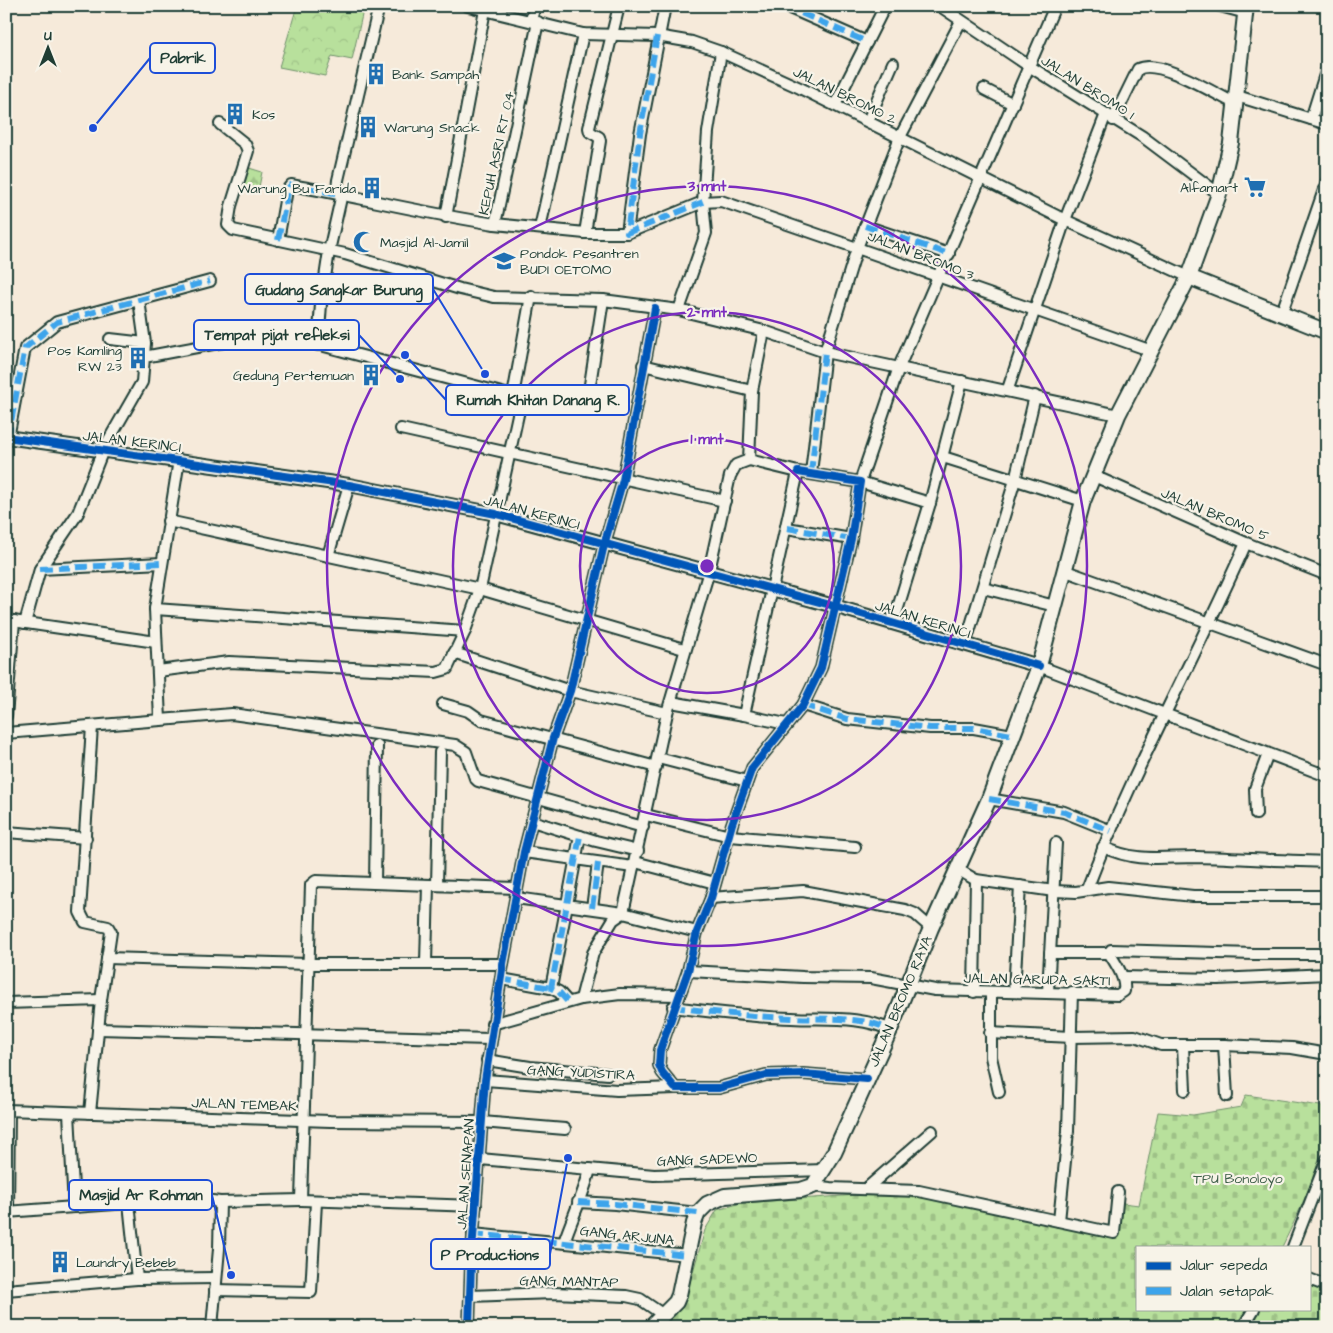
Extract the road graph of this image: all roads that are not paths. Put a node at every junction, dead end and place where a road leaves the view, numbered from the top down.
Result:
1 (380, 6) edge
2 (468, 6) edge
3 (535, 6) edge
4 (619, 6) edge
5 (664, 6) edge
6 (785, 6) edge
7 (885, 6) edge
8 (940, 6) edge
9 (1055, 6) edge
10 (1220, 6) edge
11 (492, 9) edge
12 (1246, 10) edge
13 (961, 20) junction
14 (534, 21) junction
15 (611, 33) junction
16 (583, 34) junction
17 (657, 36) junction
18 (867, 42) junction
19 (721, 52) junction
20 (894, 63) dead end
21 (1028, 66) junction
22 (1327, 68) edge
23 (984, 88) dead end
24 (1237, 100) junction
25 (1013, 104) junction
26 (835, 105) junction
27 (1110, 117) junction
28 (1311, 119) junction
29 (868, 121) junction
30 (220, 124) dead end
31 (1327, 124) edge
32 (900, 137) junction
33 (982, 177) junction
34 (1327, 180) edge
35 (340, 194) junction
36 (1219, 194) junction
37 (703, 202) junction
38 (446, 217) junction
39 (1064, 220) junction
40 (495, 224) junction
41 (866, 226) junction
42 (540, 228) junction
43 (585, 233) junction
44 (626, 233) junction
45 (278, 240) junction
46 (858, 248) junction
47 (329, 251) junction
48 (949, 254) junction
49 (1189, 277) junction
50 (938, 278) junction
51 (210, 281) dead end
52 (530, 296) junction
53 (139, 300) junction
54 (603, 300) junction
55 (655, 308) junction
56 (679, 310) junction
57 (1034, 311) junction
58 (1282, 312) junction
59 (764, 331) junction
60 (1327, 332) edge
61 (110, 339) dead end
62 (145, 343) junction
63 (318, 345) junction
64 (1152, 351) junction
65 (825, 352) junction
66 (144, 357) junction
67 (643, 365) junction
68 (899, 367) junction
69 (962, 381) junction
70 (1008, 390) junction
71 (752, 391) junction
72 (513, 396) junction
73 (1035, 396) junction
74 (587, 404) dead end
75 (1118, 415) junction
76 (401, 428) dead end
77 (7, 438) edge
78 (103, 450) junction
79 (511, 452) junction
80 (943, 457) junction
81 (180, 460) junction
82 (749, 460) junction
83 (798, 472) junction
84 (811, 473) junction
85 (1094, 476) junction
86 (623, 480) junction
87 (1015, 480) junction
88 (860, 482) junction
89 (349, 485) junction
90 (725, 501) junction
91 (1083, 501) junction
92 (930, 503) junction
93 (496, 514) junction
94 (168, 521) junction
95 (788, 528) junction
96 (851, 539) junction
97 (1246, 543) junction
98 (604, 545) junction
99 (328, 556) junction
100 (162, 563) junction
101 (40, 569) junction
102 (709, 571) junction
103 (1066, 571) junction
104 (1327, 575) edge
105 (983, 588) junction
106 (480, 589) junction
107 (772, 589) junction
108 (834, 606) junction
109 (1056, 606) junction
110 (155, 609) junction
111 (10, 620) edge
112 (587, 620) junction
113 (1212, 622) junction
114 (25, 623) junction
115 (893, 624) junction
116 (465, 631) junction
117 (156, 642) junction
118 (965, 645) junction
119 (684, 649) junction
120 (454, 653) junction
121 (1327, 665) edge
122 (1039, 666) junction
123 (158, 671) junction
124 (570, 691) junction
125 (671, 702) junction
126 (443, 704) dead end
127 (803, 705) junction
128 (667, 713) junction
129 (744, 715) junction
130 (6, 716) edge
131 (1165, 716) junction
132 (160, 720) junction
133 (786, 724) junction
134 (92, 726) junction
135 (6, 733) edge
136 (1012, 736) junction
137 (554, 738) junction
138 (378, 745) dead end
139 (440, 752) dead end
140 (1268, 754) junction
141 (657, 762) junction
142 (1327, 776) edge
143 (747, 781) junction
144 (539, 797) junction
145 (989, 799) junction
146 (646, 814) junction
147 (1256, 814) dead end
148 (532, 821) junction
149 (643, 827) junction
150 (1111, 831) junction
151 (6, 832) edge
152 (580, 836) junction
153 (730, 836) junction
154 (86, 838) junction
155 (1056, 843) dead end
156 (855, 847) dead end
157 (1103, 847) junction
158 (638, 851) junction
159 (524, 852) junction
160 (576, 860) junction
161 (1327, 862) edge
162 (598, 863) junction
163 (634, 865) junction
164 (957, 869) junction
165 (976, 880) junction
166 (375, 883) junction
167 (715, 883) junction
168 (433, 885) junction
169 (1020, 886) junction
170 (1087, 889) junction
171 (1054, 891) junction
172 (517, 893) junction
173 (1327, 896) edge
174 (711, 898) junction
175 (568, 904) junction
176 (592, 908) junction
177 (623, 913) junction
178 (930, 928) junction
179 (697, 932) junction
180 (1050, 953) junction
181 (1327, 954) edge
182 (1110, 955) junction
183 (107, 958) junction
184 (426, 963) junction
185 (309, 964) junction
186 (502, 964) junction
187 (688, 970) junction
188 (1327, 974) edge
189 (1123, 977) junction
190 (501, 980) junction
191 (909, 986) junction
192 (551, 988) junction
193 (974, 992) junction
194 (1014, 992) junction
195 (1048, 992) junction
196 (1072, 992) junction
197 (991, 993) junction
198 (678, 994) junction
199 (581, 999) junction
200 (101, 1000) junction
201 (567, 1001) junction
202 (6, 1003) edge
203 (673, 1008) junction
204 (492, 1024) junction
205 (98, 1029) junction
206 (890, 1030) junction
207 (990, 1032) junction
208 (307, 1035) junction
209 (1072, 1037) junction
210 (490, 1039) junction
211 (1224, 1045) junction
212 (1183, 1046) junction
213 (1327, 1054) edge
214 (487, 1060) junction
215 (608, 1074) dead end
216 (867, 1079) junction
217 (485, 1080) junction
218 (675, 1088) junction
219 (1185, 1090) dead end
220 (999, 1092) dead end
221 (1226, 1096) dead end
222 (8, 1110) edge
223 (69, 1113) junction
224 (90, 1113) junction
225 (305, 1120) junction
226 (482, 1122) junction
227 (565, 1129) dead end
228 (932, 1131) dead end
229 (480, 1159) junction
230 (1326, 1163) edge
231 (590, 1169) junction
232 (824, 1170) junction
233 (813, 1186) junction
234 (866, 1188) junction
235 (1118, 1192) dead end
236 (190, 1198) dead end
237 (301, 1200) junction
238 (220, 1202) junction
239 (316, 1202) junction
240 (578, 1202) junction
241 (476, 1206) junction
242 (74, 1208) junction
243 (7, 1212) edge
244 (698, 1213) junction
245 (1060, 1221) junction
246 (473, 1234) junction
247 (564, 1242) junction
248 (1293, 1246) edge
249 (688, 1255) junction
250 (215, 1278) junction
251 (137, 1279) junction
252 (1310, 1279) edge
253 (1327, 1286) edge
254 (6, 1290) edge
255 (215, 1290) junction
256 (470, 1296) junction
257 (1253, 1310) edge
258 (662, 1314) junction
259 (212, 1327) edge
260 (470, 1327) edge
261 (651, 1327) edge
262 (1243, 1327) edge

1 - 35 street
2 - 11 street, JALAN BROMO 2
3 - 14 street, KEPUH ASRI RT 04
4 - 15 street
5 - 17 street
6 - 18 street
7 - 18 street
8 - 13 street, JALAN BROMO 1
9 - 21 street
10 - 12 street
11 - 14 street, JALAN BROMO 2
11 - 38 street
12 - 24 main road, JALAN BROMO RAYA
13 - 21 street, JALAN BROMO 1
13 - 32 street, JALAN BROMO 3
14 - 16 street, JALAN BROMO 2
14 - 40 street, KEPUH ASRI RT 04
15 - 16 street, JALAN BROMO 2
15 - 17 street, JALAN BROMO 2
15 - 43 street
16 - 42 street
17 - 19 street, JALAN BROMO 2
17 - 44 street
18 - 26 street
19 - 26 street, JALAN BROMO 2
19 - 37 street
20 - 29 street
21 - 25 street
21 - 27 street, JALAN BROMO 1
22 - 28 street
23 - 25 street
24 - 27 street
24 - 28 street
24 - 36 main road, JALAN BROMO RAYA
25 - 33 street
26 - 29 street, JALAN BROMO 2
27 - 36 street, JALAN BROMO 1
27 - 39 street
28 - 31 street
29 - 32 street, JALAN BROMO 2
30 - 45 street
32 - 33 street, JALAN BROMO 2
32 - 41 street, JALAN BROMO 3
33 - 39 street, JALAN BROMO 2
33 - 48 street
34 - 58 street
35 - 38 street, KEPUH ASRI RT 04
35 - 45 street, KEPUH ASRI RT 04
35 - 47 street
36 - 49 main road, JALAN BROMO RAYA
37 - 44 street
37 - 46 street
37 - 56 street
38 - 40 street, KEPUH ASRI RT 04
39 - 49 street, JALAN BROMO 2
39 - 57 street
40 - 42 street
41 - 46 street, JALAN BROMO 3
41 - 48 street
42 - 43 street
43 - 44 street
45 - 47 street
46 - 50 street, JALAN BROMO 3
46 - 65 street
47 - 52 street
47 - 63 street
48 - 50 street
49 - 58 main road
49 - 64 main road, JALAN BROMO RAYA
50 - 57 street, JALAN BROMO 3
50 - 68 street
51 - 53 street
52 - 54 street
52 - 72 street
53 - 62 street
53 - 77 street
54 - 55 street
54 - 74 street
55 - 56 street
55 - 67 street, JALAN SENAPAN
56 - 59 street
57 - 64 street, JALAN BROMO 3
57 - 70 street
58 - 60 main road
59 - 65 street
59 - 71 street
61 - 62 street
62 - 66 street
63 - 66 street
63 - 72 street
64 - 75 main road, JALAN BROMO RAYA
65 - 68 street
65 - 84 street
66 - 78 street
67 - 71 street
67 - 86 street, JALAN SENAPAN
68 - 69 street
68 - 88 street
69 - 70 street
69 - 80 street
70 - 73 street
71 - 82 street
72 - 79 street
73 - 75 street
73 - 87 street
75 - 85 main road, JALAN BROMO RAYA
76 - 79 street
77 - 78 street, JALAN KERINCI
78 - 81 street, JALAN KERINCI
78 - 101 street
79 - 86 street
79 - 93 street
80 - 87 street
80 - 92 street
81 - 89 street, JALAN KERINCI
81 - 94 street
82 - 83 street
82 - 90 street
83 - 84 street
83 - 95 street
84 - 88 street
85 - 91 main road, JALAN BROMO RAYA
85 - 97 street, JALAN BROMO 5
86 - 90 street
86 - 98 street, JALAN SENAPAN
87 - 91 street
87 - 105 street
88 - 92 street
88 - 96 street
89 - 93 street, JALAN KERINCI
89 - 99 street
90 - 102 street
91 - 103 main road, JALAN BROMO RAYA
92 - 115 street
93 - 98 street, JALAN KERINCI
93 - 106 street
94 - 99 street
94 - 100 street
95 - 96 street
95 - 107 street
96 - 108 street
97 - 104 street, JALAN BROMO 5
97 - 113 street
98 - 102 street, JALAN KERINCI
98 - 112 street, JALAN SENAPAN
99 - 106 street
100 - 101 street
100 - 110 street
101 - 114 street
102 - 107 street, JALAN KERINCI
102 - 119 street
103 - 109 main road, JALAN BROMO RAYA
103 - 113 street
105 - 109 street
105 - 118 street
106 - 112 street
106 - 116 street
107 - 108 street, JALAN KERINCI
107 - 129 street
108 - 115 street, JALAN KERINCI
108 - 127 street
109 - 122 main road, JALAN BROMO RAYA
110 - 116 street
110 - 117 street
111 - 114 street
111 - 130 street
112 - 119 street
112 - 124 street, JALAN SENAPAN
113 - 121 street
113 - 131 street
114 - 117 street
115 - 118 street, JALAN KERINCI
116 - 120 street
117 - 123 street
118 - 122 street, JALAN KERINCI
119 - 125 street
120 - 123 street
120 - 124 street
122 - 131 street
122 - 136 main road, JALAN BROMO RAYA
123 - 132 street
124 - 128 street
124 - 137 street, JALAN SENAPAN
125 - 128 street
125 - 129 street
126 - 137 street
127 - 133 street
127 - 136 street
128 - 141 street
129 - 133 street
131 - 140 street
131 - 150 street
132 - 134 street
132 - 144 street
133 - 143 street
134 - 135 street
134 - 154 street
136 - 145 main road, JALAN BROMO RAYA
137 - 141 street
137 - 144 street, JALAN SENAPAN
138 - 166 street
139 - 168 street
140 - 142 street
140 - 147 street
141 - 143 street
141 - 146 street
143 - 153 street
144 - 148 street, JALAN SENAPAN
144 - 149 street
145 - 150 street
145 - 164 main road, JALAN BROMO RAYA
146 - 149 street
146 - 153 street
148 - 152 street
148 - 159 street, JALAN SENAPAN
149 - 158 street
150 - 157 street
151 - 154 street
152 - 158 street
152 - 160 street
153 - 156 street
153 - 167 street
154 - 183 street
155 - 171 street
157 - 161 street
157 - 170 street
158 - 163 street
159 - 160 street
159 - 172 street, JALAN SENAPAN
160 - 162 street
160 - 175 street
162 - 163 street
162 - 176 street
163 - 167 street
163 - 177 street
164 - 165 street
164 - 178 main road, JALAN BROMO RAYA
165 - 169 street
165 - 193 street
166 - 168 street
166 - 185 street
167 - 174 street
168 - 172 street
168 - 184 street
169 - 171 street
169 - 194 street
170 - 171 street
170 - 173 street
171 - 180 street
172 - 175 street
172 - 186 street, JALAN SENAPAN
174 - 178 street
174 - 179 street
175 - 176 street
175 - 192 street
176 - 177 street
177 - 179 street
177 - 199 street
178 - 191 main road, JALAN BROMO RAYA
179 - 187 street
180 - 182 street
180 - 195 street
181 - 182 street
182 - 189 street, JALAN GARUDA SAKTI
183 - 185 street
183 - 200 street
184 - 185 street
184 - 186 street
185 - 208 street
186 - 190 street, JALAN SENAPAN
187 - 191 street, JALAN GARUDA SAKTI
187 - 198 street
188 - 189 street
189 - 196 street, JALAN GARUDA SAKTI
190 - 192 street
190 - 204 street, JALAN SENAPAN
191 - 193 street, JALAN GARUDA SAKTI
191 - 206 main road, JALAN BROMO RAYA
192 - 201 street
193 - 197 street, JALAN GARUDA SAKTI
194 - 195 street, JALAN GARUDA SAKTI
194 - 197 street, JALAN GARUDA SAKTI
195 - 196 street, JALAN GARUDA SAKTI
196 - 209 street
197 - 207 street
198 - 199 street
198 - 203 street
199 - 201 street
200 - 202 street
200 - 205 street
201 - 204 street
203 - 206 street
203 - 218 street
204 - 210 street, JALAN SENAPAN
205 - 208 street
205 - 224 street
206 - 216 main road, JALAN BROMO RAYA
207 - 209 street
207 - 220 street
208 - 210 street
208 - 225 street
209 - 212 street
209 - 245 street
210 - 214 street, JALAN SENAPAN
211 - 212 street
211 - 213 street
211 - 221 street
212 - 219 street
214 - 215 street
214 - 217 street, JALAN SENAPAN
216 - 218 street, GANG YUDISTIRA
216 - 232 main road, JALAN BROMO RAYA
217 - 218 street, GANG YUDISTIRA
217 - 226 street, JALAN SENAPAN
222 - 223 street, JALAN TEMBAK
222 - 243 street
223 - 224 street, JALAN TEMBAK
223 - 242 street
224 - 225 street, JALAN TEMBAK
225 - 226 street, JALAN TEMBAK
225 - 237 street
226 - 227 street, JALAN TEMBAK
226 - 229 street, JALAN SENAPAN
228 - 234 street
229 - 231 street, GANG SADEWO
229 - 241 street, JALAN SENAPAN
230 - 248 street
231 - 232 street, GANG SADEWO
231 - 240 street
232 - 233 main road, JALAN BROMO RAYA
233 - 234 street
233 - 244 main road
234 - 245 street
235 - 245 street
236 - 238 street
237 - 238 street
237 - 239 street
238 - 250 street
239 - 241 street
239 - 255 street
240 - 244 street
240 - 247 street
241 - 246 street, JALAN SENAPAN
242 - 243 street
242 - 251 street
244 - 249 main road
246 - 247 street, GANG ARJUNA
246 - 256 street, JALAN SENAPAN
247 - 249 street, GANG ARJUNA
249 - 258 main road
250 - 251 street
250 - 255 street
251 - 254 street
252 - 253 street
255 - 259 street
256 - 258 street, GANG MANTAP
256 - 260 street, JALAN SENAPAN
257 - 262 street
258 - 261 main road

